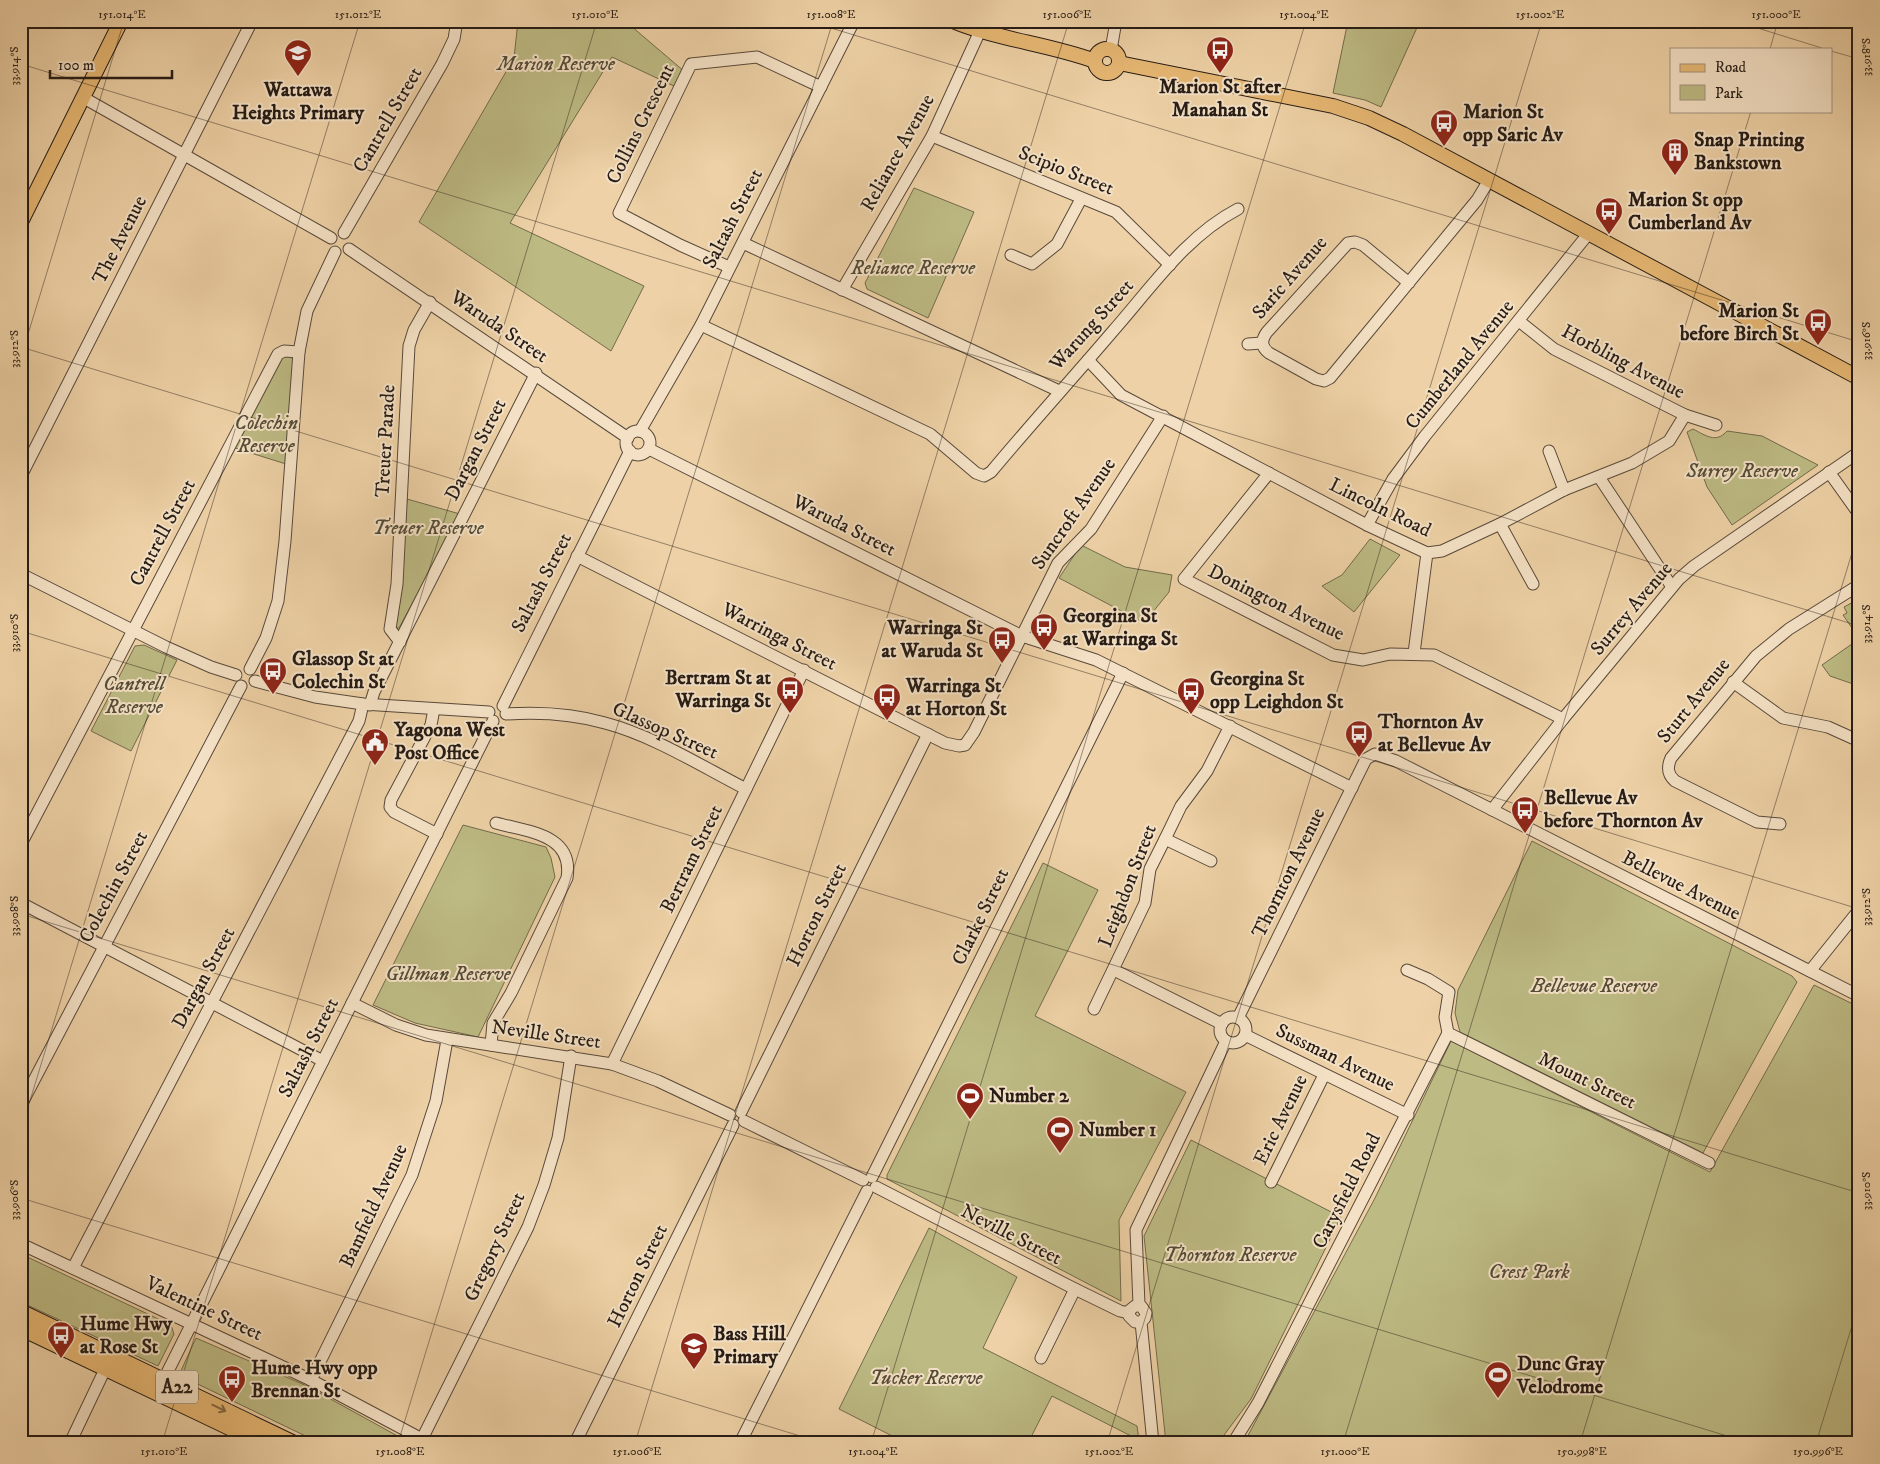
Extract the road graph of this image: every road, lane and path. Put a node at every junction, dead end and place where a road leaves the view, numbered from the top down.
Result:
1 (121, 21) edge
2 (252, 21) edge
3 (457, 21) edge
4 (854, 21) edge
5 (953, 21) edge
6 (1116, 21) edge
7 (980, 31) junction
8 (1111, 50) junction
9 (1095, 61) junction
10 (1119, 63) junction
11 (821, 87) junction
12 (84, 98) junction
13 (932, 136) junction
14 (184, 154) junction
15 (1489, 180) junction
16 (1081, 199) junction
17 (1238, 209) dead end
18 (21, 222) edge
19 (1589, 233) junction
20 (344, 234) junction
21 (331, 238) junction
22 (744, 243) junction
23 (349, 249) junction
24 (335, 252) junction
25 (1011, 255) dead end
26 (1170, 265) junction
27 (729, 267) junction
28 (1409, 283) junction
29 (842, 290) junction
30 (430, 302) junction
31 (1519, 321) junction
32 (700, 325) junction
33 (1262, 343) junction
34 (1248, 344) dead end
35 (299, 352) junction
36 (1088, 360) junction
37 (536, 373) junction
38 (1859, 378) edge
39 (1059, 391) junction
40 (1685, 415) junction
41 (1164, 416) junction
42 (1716, 425) dead end
43 (640, 431) junction
44 (628, 438) junction
45 (649, 449) junction
46 (630, 451) junction
47 (1550, 451) dead end
48 (1859, 452) edge
49 (1829, 472) junction
50 (1269, 473) junction
51 (21, 476) edge
52 (1599, 477) junction
53 (1564, 490) junction
54 (1859, 514) edge
55 (1500, 524) junction
56 (1368, 525) junction
57 (1427, 553) junction
58 (576, 556) junction
59 (21, 574) edge
60 (1533, 584) dead end
61 (1859, 585) edge
62 (1672, 588) junction
63 (133, 630) junction
64 (1022, 636) junction
65 (400, 642) junction
66 (1414, 653) junction
67 (250, 669) junction
68 (804, 670) junction
69 (1124, 673) junction
70 (236, 674) junction
71 (255, 681) junction
72 (1733, 682) junction
73 (242, 686) junction
74 (366, 705) junction
75 (434, 709) junction
76 (504, 710) junction
77 (491, 716) junction
78 (1563, 719) junction
79 (1230, 726) junction
80 (928, 734) junction
81 (1859, 741) edge
82 (1380, 754) joint
83 (1352, 788) junction
84 (746, 789) junction
85 (1492, 810) junction
86 (496, 823) dead end
87 (1780, 824) dead end
88 (437, 834) junction
89 (1164, 839) junction
90 (21, 844) edge
91 (1211, 861) dead end
92 (21, 903) edge
93 (1859, 910) edge
94 (104, 946) junction
95 (1114, 970) junction
96 (1407, 970) dead end
97 (1810, 970) junction
98 (1859, 996) edge
99 (212, 1003) junction
100 (352, 1003) junction
101 (1094, 1009) dead end
102 (1238, 1018) junction
103 (1222, 1024) junction
104 (1448, 1033) junction
105 (1245, 1035) junction
106 (447, 1040) junction
107 (1226, 1041) junction
108 (491, 1045) junction
109 (571, 1056) junction
110 (323, 1061) junction
111 (612, 1064) junction
112 (1324, 1074) junction
113 (21, 1106) edge
114 (1408, 1115) junction
115 (737, 1118) junction
116 (1709, 1163) dead end
117 (1271, 1182) dead end
118 (870, 1184) junction
119 (21, 1244) edge
120 (73, 1268) junction
121 (1075, 1289) junction
122 (1139, 1305) junction
123 (21, 1312) edge
124 (1129, 1313) junction
125 (1141, 1322) junction
126 (190, 1325) junction
127 (21, 1328) edge
128 (1041, 1358) dead end
129 (109, 1362) junction
130 (311, 1380) junction
131 (160, 1386) junction
132 (236, 1431) edge
133 (421, 1441) edge
134 (70, 1443) edge
135 (262, 1443) edge
136 (293, 1443) edge
137 (575, 1443) edge
138 (740, 1443) edge
139 (1153, 1443) edge
140 (1233, 1443) edge

1 - 12 main road
2 - 14 street, The Avenue
3 - 20 street, Cantrell Street
4 - 11 street, Saltash Street
5 - 7 main road
6 - 8 street
7 - 9 main road
7 - 13 street, Reliance Avenue
8 - 9 main road
8 - 10 main road
9 - 10 main road
10 - 15 main road
11 - 22 street, Saltash Street
11 - 27 street, Collins Crescent
12 - 14 street
12 - 18 main road
13 - 16 street, Scipio Street
13 - 29 street, Reliance Avenue
14 - 21 street
14 - 51 street, The Avenue
15 - 19 main road
15 - 28 street, Saric Avenue
16 - 25 street
16 - 26 street, Scipio Street
17 - 26 street, Warung Street
19 - 31 street, Cumberland Avenue
19 - 38 main road
20 - 21 street
20 - 23 street
21 - 24 street
22 - 27 street, Saltash Street
22 - 29 street
23 - 24 street
23 - 30 street, Waruda Street
24 - 35 street
26 - 36 street, Warung Street
27 - 32 street, Saltash Street
28 - 33 street, Saric Avenue
28 - 33 street, Saric Avenue
29 - 39 street
30 - 37 street, Waruda Street
30 - 65 street, Treuer Parade
31 - 40 street, Horbling Avenue
31 - 56 street, Cumberland Avenue
32 - 39 street, Warung Street
32 - 43 street, Saltash Street
33 - 34 street, Saric Avenue
35 - 63 street, Cantrell Street
35 - 67 street
36 - 39 street, Warung Street
36 - 41 street, Lincoln Road
37 - 44 street, Waruda Street
37 - 65 street, Dargan Street
40 - 42 street, Horbling Avenue
40 - 52 street, Lincoln Road
41 - 50 street, Lincoln Road
41 - 64 street, Suncroft Avenue
43 - 44 street
43 - 45 street
44 - 46 street
45 - 46 street
45 - 64 street, Waruda Street
46 - 58 street, Saltash Street
47 - 53 street
48 - 49 street, Surrey Avenue
49 - 54 street
49 - 62 street, Surrey Avenue
50 - 56 street, Lincoln Road
50 - 66 street, Donington Avenue
52 - 53 street, Lincoln Road
52 - 62 street
53 - 55 street, Lincoln Road
55 - 57 street, Lincoln Road
55 - 60 street
56 - 57 street, Lincoln Road
57 - 66 street
58 - 68 street, Warringa Street
58 - 76 street, Saltash Street
59 - 63 street
61 - 72 street, Sturt Avenue
62 - 78 street, Surrey Avenue
63 - 70 street
63 - 90 street, Cantrell Street
64 - 69 street, Waruda Street
64 - 80 street, Warringa Street
65 - 74 street, Dargan Street
66 - 78 street, Donington Avenue
67 - 70 street
67 - 71 street
68 - 80 street, Warringa Street
68 - 84 street, Bertram Street
69 - 79 street, Waruda Street
69 - 118 street, Clarke Street
70 - 73 street
71 - 73 street
71 - 74 street
72 - 81 street
72 - 87 street, Sturt Avenue
73 - 94 street, Colechin Street
74 - 75 street
74 - 99 street, Dargan Street
75 - 77 street
75 - 88 street
76 - 77 street
76 - 84 street, Glassop Street
77 - 88 street, Saltash Street
78 - 85 street, Surrey Avenue
79 - 83 street, Waruda Street
79 - 89 street, Leighdon Street
80 - 115 street, Horton Street
82 - 83 street, Thornton Avenue
82 - 85 street, Bellevue Avenue
83 - 102 street, Thornton Avenue
84 - 111 street, Bertram Street
85 - 97 street, Bellevue Avenue
86 - 108 street
88 - 100 street, Saltash Street
89 - 91 street
89 - 95 street, Leighdon Street
92 - 94 street
93 - 97 street
94 - 99 street
94 - 113 street, Colechin Street
95 - 101 street, Leighdon Street
95 - 103 street
96 - 104 street
97 - 98 street, Bellevue Avenue
99 - 110 street
99 - 120 street, Dargan Street
100 - 106 street, Neville Street
100 - 110 street, Saltash Street
102 - 103 street
102 - 105 street
103 - 107 street
104 - 114 street, Carysfield Road
104 - 116 street, Mount Street
105 - 107 street
105 - 112 street, Sussman Avenue
106 - 108 street, Neville Street
106 - 130 street, Bamfield Avenue
107 - 122 street
108 - 109 street, Neville Street
109 - 111 street, Neville Street
109 - 133 street, Gregory Street
110 - 126 street, Saltash Street
111 - 115 street, Neville Street
112 - 114 street, Sussman Avenue
112 - 117 street, Eric Avenue
114 - 140 street, Carysfield Road
115 - 118 street, Neville Street
115 - 137 street, Horton Street
118 - 121 street, Neville Street
118 - 138 street, Clarke Street
119 - 120 street, Valentine Street
120 - 126 street, Valentine Street
121 - 124 street, Neville Street
121 - 128 street
122 - 124 street
122 - 125 street
123 - 129 highway, A22
124 - 125 street
125 - 139 street
126 - 130 street, Valentine Street
126 - 131 street, Saltash Street
127 - 129 highway, A22
129 - 131 highway, A22
129 - 134 street
130 - 133 street, Valentine Street
131 - 132 highway, A22
132 - 135 highway, A22
132 - 136 highway, A22

